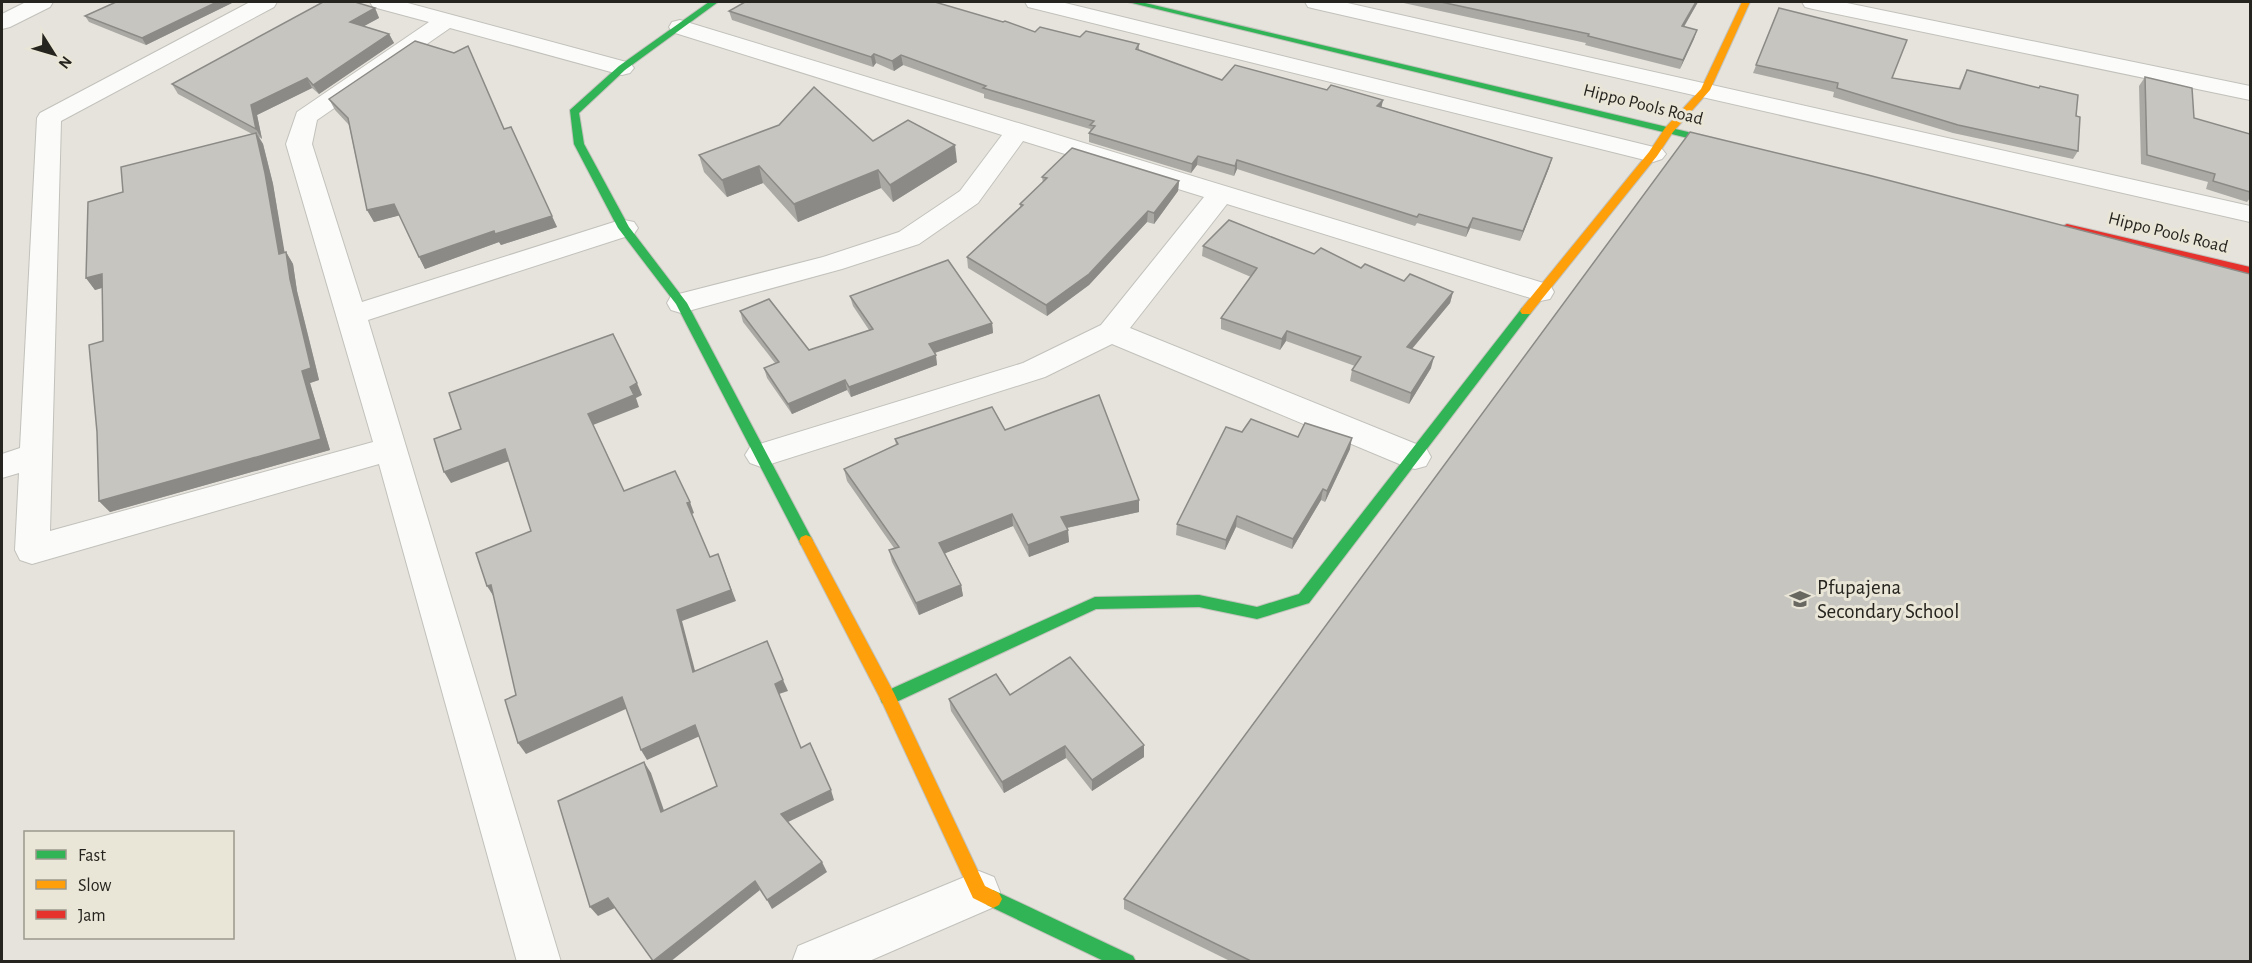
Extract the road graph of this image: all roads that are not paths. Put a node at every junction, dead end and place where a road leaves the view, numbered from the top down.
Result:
1 (42, 2) edge
2 (266, 2) edge
3 (381, 2) edge
4 (714, 2) edge
5 (1036, 2) edge
6 (1132, 2) edge
7 (1316, 2) edge
8 (1746, 2) edge
9 (1813, 2) edge
10 (447, 20) junction
11 (2, 22) edge
12 (681, 27) junction
13 (622, 68) junction
14 (1705, 90) junction
15 (2250, 93) edge
16 (1669, 130) junction
17 (1017, 132) junction
18 (1704, 139) edge
19 (1653, 154) junction
20 (1221, 194) junction
21 (2250, 214) edge
22 (2053, 223) edge
23 (624, 228) junction
24 (2250, 271) edge
25 (1540, 292) junction
26 (681, 303) junction
27 (352, 315) junction
28 (1111, 332) junction
29 (390, 449) junction
30 (761, 454) junction
31 (36, 455) junction
32 (1415, 457) junction
33 (2, 466) edge
34 (888, 698) junction
35 (980, 892) junction
36 (539, 962) edge
37 (814, 962) edge
38 (1127, 962) edge

1 - 11 street
2 - 31 street
3 - 10 street
4 - 12 street
5 - 19 street
6 - 16 street, Hippo Pools Road
7 - 14 street
8 - 14 street
9 - 15 street
10 - 13 street
10 - 27 street
12 - 13 street
12 - 17 street
13 - 23 street
14 - 16 street
14 - 21 street
16 - 18 street, Hippo Pools Road
16 - 19 street
17 - 20 street
17 - 26 street
19 - 25 street
20 - 25 street
20 - 28 street
22 - 24 street, Hippo Pools Road
23 - 26 street
23 - 27 street
25 - 32 street
26 - 30 street
27 - 29 street
28 - 30 street
28 - 32 street
29 - 31 street
29 - 36 street
30 - 34 street
31 - 33 street
32 - 34 street
34 - 35 street
35 - 37 street
35 - 38 street

